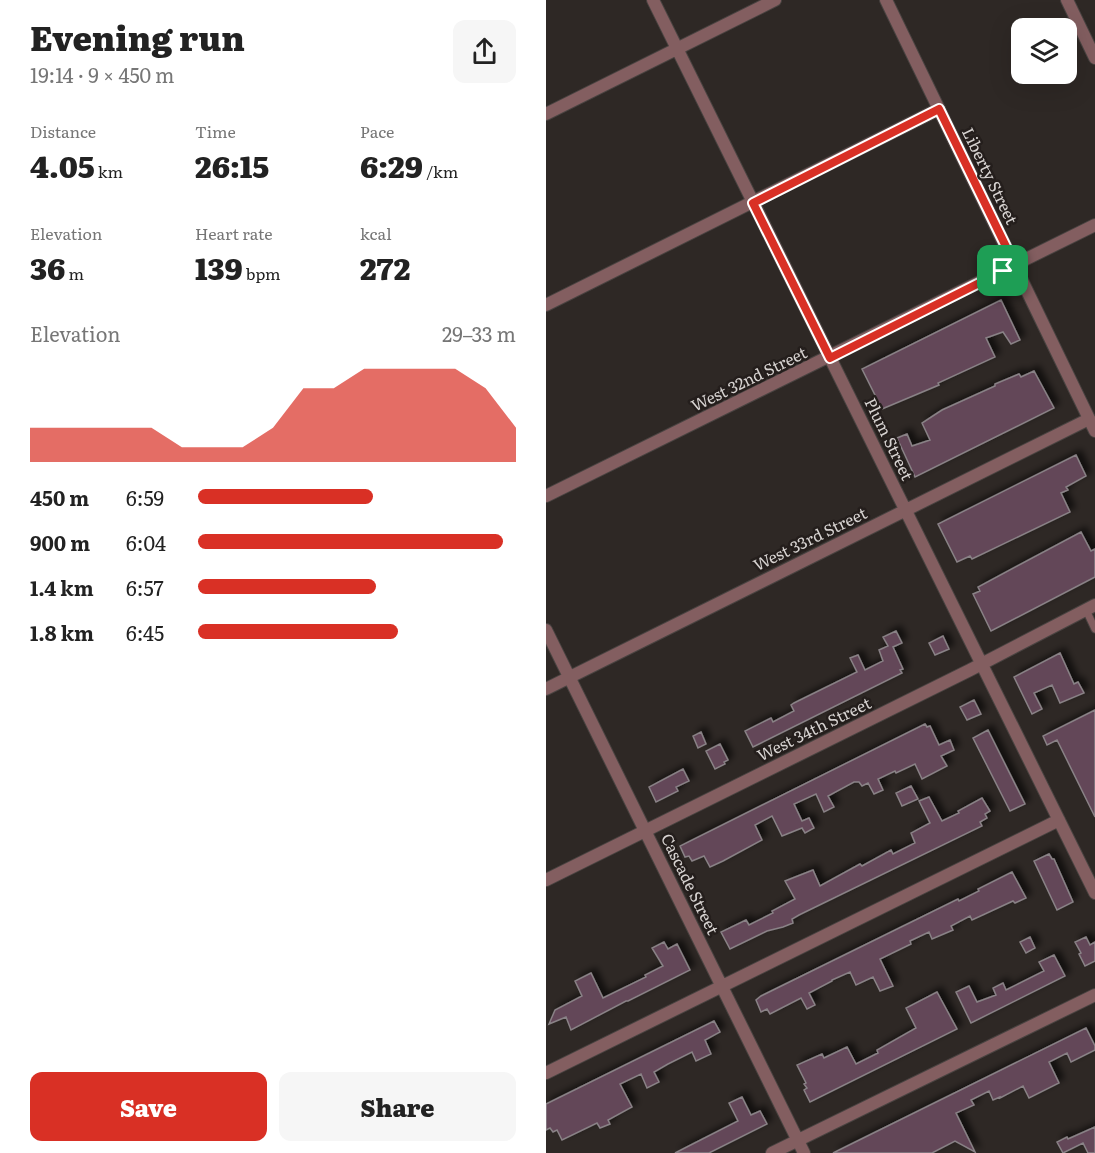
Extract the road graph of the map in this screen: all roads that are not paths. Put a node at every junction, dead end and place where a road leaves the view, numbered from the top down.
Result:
1 (653, 0) edge
2 (775, 0) edge
3 (886, 0) edge
4 (1067, 0) edge
5 (676, 48) junction
6 (1095, 58) edge
7 (939, 109) junction
8 (546, 114) edge
9 (753, 203) junction
10 (1095, 225) edge
11 (1015, 265) junction
12 (546, 305) edge
13 (830, 358) junction
14 (1089, 419) junction
15 (1095, 431) edge
16 (546, 496) edge
17 (906, 511) junction
18 (1091, 608) edge
19 (1095, 629) edge
20 (546, 630) edge
21 (981, 664) junction
22 (569, 677) junction
23 (546, 689) edge
24 (1059, 820) junction
25 (646, 830) junction
26 (546, 880) edge
27 (1095, 893) edge
28 (721, 986) junction
29 (1095, 995) edge
30 (546, 1073) edge
31 (798, 1140) junction
32 (772, 1153) edge
33 (804, 1153) edge

1 - 5 street, Plum Street
2 - 5 street
3 - 7 street, Liberty Street
4 - 6 street
5 - 8 street
5 - 9 street, Plum Street
7 - 9 street
7 - 11 street, Liberty Street
9 - 12 street
9 - 13 street, Plum Street
10 - 11 street, West 32nd Street
11 - 13 street, West 32nd Street
11 - 14 street, Liberty Street
13 - 16 street, West 32nd Street
13 - 17 street, Plum Street
14 - 15 street, Liberty Street
14 - 17 street, West 33rd Street
17 - 21 street, Plum Street
17 - 22 street, West 33rd Street
18 - 19 lane
18 - 21 street, West 34th Street
20 - 22 street, Cascade Street
21 - 24 street, Plum Street
21 - 25 street, West 34th Street
22 - 23 street, West 33rd Street
22 - 25 street, Cascade Street
24 - 27 street, Plum Street
24 - 28 street
25 - 26 street, West 34th Street
25 - 28 street, Cascade Street
28 - 30 street
28 - 31 street, Cascade Street
29 - 31 street
31 - 32 street
31 - 33 street, Cascade Street

